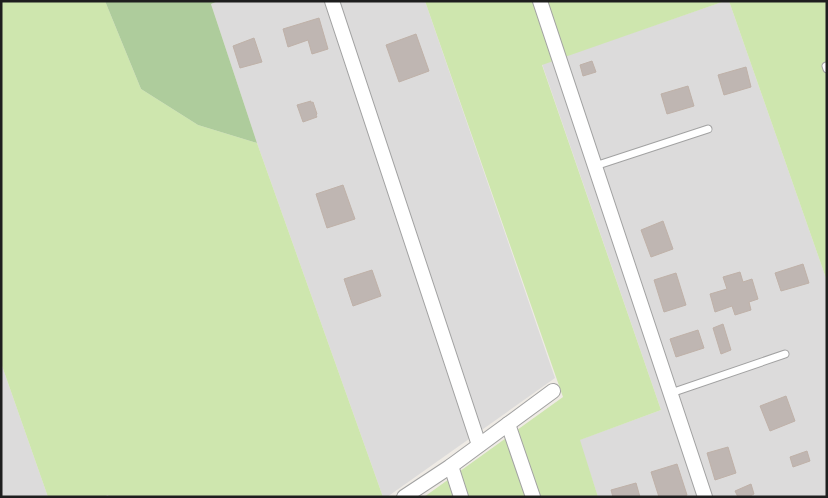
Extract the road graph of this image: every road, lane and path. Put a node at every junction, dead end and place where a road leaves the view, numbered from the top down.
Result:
1 (332, 1) edge
2 (540, 1) edge
3 (708, 129) dead end
4 (595, 166) junction
5 (785, 354) dead end
6 (553, 391) dead end
7 (670, 393) junction
8 (508, 424) junction
9 (479, 445) junction
10 (451, 466) junction
11 (404, 497) edge
12 (461, 497) edge
13 (533, 497) edge
14 (705, 497) edge

1 - 9 street
2 - 4 street
3 - 4 lane
4 - 7 street
5 - 7 lane
6 - 8 street
7 - 14 street
8 - 9 street
8 - 13 street
9 - 10 street
10 - 11 street
10 - 12 street

